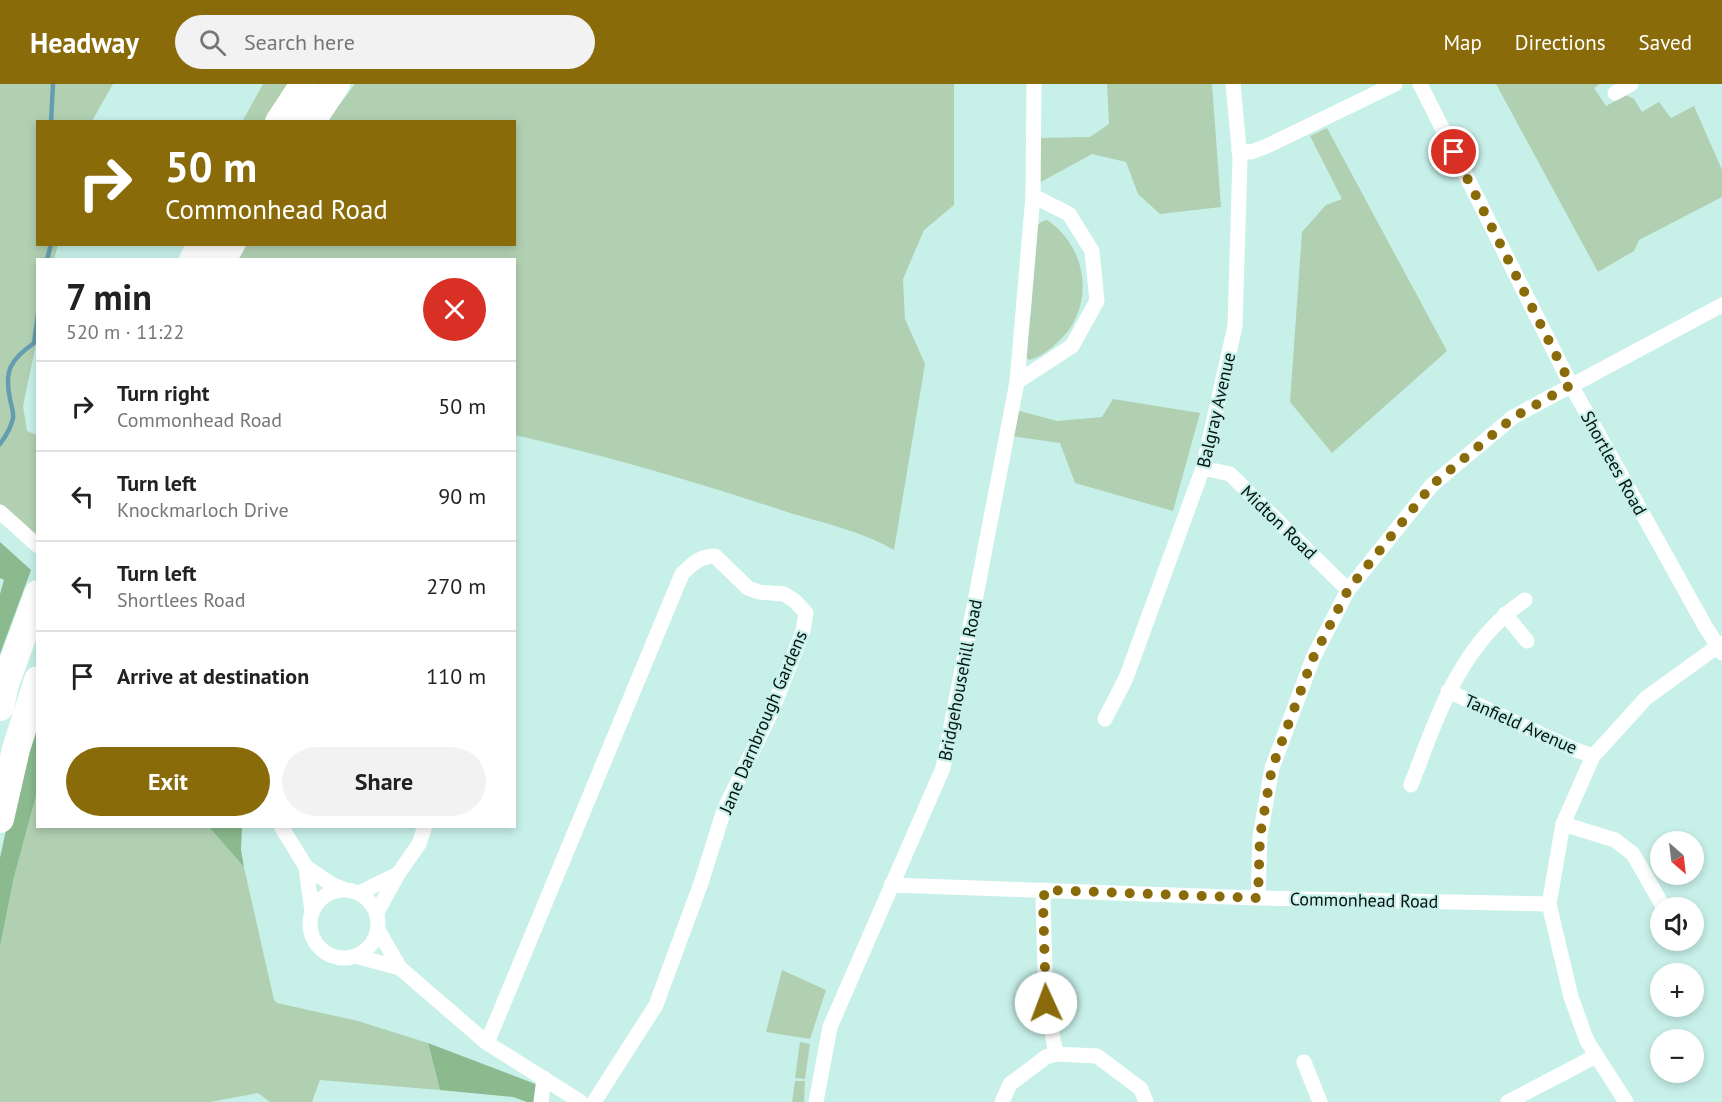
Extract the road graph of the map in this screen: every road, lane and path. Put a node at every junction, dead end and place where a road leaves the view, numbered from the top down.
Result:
1 (304, 84) edge
2 (336, 84) edge
3 (1034, 84) edge
4 (1233, 84) edge
5 (1395, 84) edge
6 (1420, 84) edge
7 (1631, 84) edge
8 (1615, 93) dead end
9 (280, 120) edge
10 (312, 120) edge
11 (1239, 151) junction
12 (1033, 196) junction
13 (1722, 305) edge
14 (1017, 382) junction
15 (1571, 385) junction
16 (1203, 468) junction
17 (0, 512) edge
18 (36, 544) edge
19 (1348, 590) junction
20 (36, 599) edge
21 (1525, 600) dead end
22 (1505, 614) junction
23 (1527, 641) dead end
24 (1720, 648) edge
25 (1722, 663) edge
26 (36, 686) edge
27 (1448, 691) junction
28 (0, 707) edge
29 (1105, 719) dead end
30 (1593, 756) junction
31 (1411, 785) dead end
32 (0, 819) edge
33 (1563, 824) junction
34 (282, 828) edge
35 (424, 828) edge
36 (306, 867) junction
37 (398, 874) junction
38 (891, 885) junction
39 (343, 889) junction
40 (1045, 890) junction
41 (359, 892) junction
42 (1658, 897) edge
43 (1258, 898) junction
44 (1549, 904) junction
45 (312, 912) junction
46 (377, 912) junction
47 (378, 930) junction
48 (355, 956) junction
49 (400, 968) junction
50 (487, 1043) junction
51 (1056, 1054) junction
52 (1596, 1056) junction
53 (1304, 1062) dead end
54 (544, 1078) junction
55 (541, 1102) edge
56 (581, 1102) edge
57 (594, 1102) edge
58 (816, 1102) edge
59 (1002, 1102) edge
60 (1146, 1102) edge
61 (1320, 1102) edge
62 (1508, 1102) edge
63 (1626, 1102) edge

1 - 9 highway
2 - 10 highway
3 - 12 street, Bridgehousehill Road
4 - 11 street, Balgray Avenue
5 - 11 street
6 - 15 street, Shortlees Road
7 - 8 street
11 - 16 street, Balgray Avenue
12 - 14 street, Bridgehousehill Road
12 - 14 street
13 - 15 street
14 - 38 street, Bridgehousehill Road
15 - 19 street
15 - 24 street, Shortlees Road
16 - 19 street, Midton Road
16 - 29 street, Balgray Avenue
17 - 18 street
19 - 43 street
20 - 28 highway
21 - 22 street
22 - 23 street
22 - 27 street
24 - 25 street, Shortlees Road
24 - 30 street
26 - 32 highway
27 - 30 street, Tanfield Avenue
27 - 31 street
30 - 33 street
33 - 42 street
33 - 44 street
34 - 36 street
35 - 37 street
36 - 39 street
36 - 45 street
37 - 41 street
37 - 46 street
38 - 40 street, Commonhead Road
38 - 58 street, Bridgehousehill Road
39 - 41 street
39 - 45 street
40 - 43 street, Commonhead Road
40 - 51 street
41 - 46 street
43 - 44 street, Commonhead Road
44 - 52 street
45 - 48 street
46 - 47 street
47 - 48 street
47 - 49 street
48 - 49 street
49 - 50 street
50 - 54 street
50 - 57 street, Jane Darnbrough Gardens
51 - 59 street
51 - 60 street
52 - 62 street
52 - 63 street
53 - 61 street
54 - 55 street
54 - 56 street

